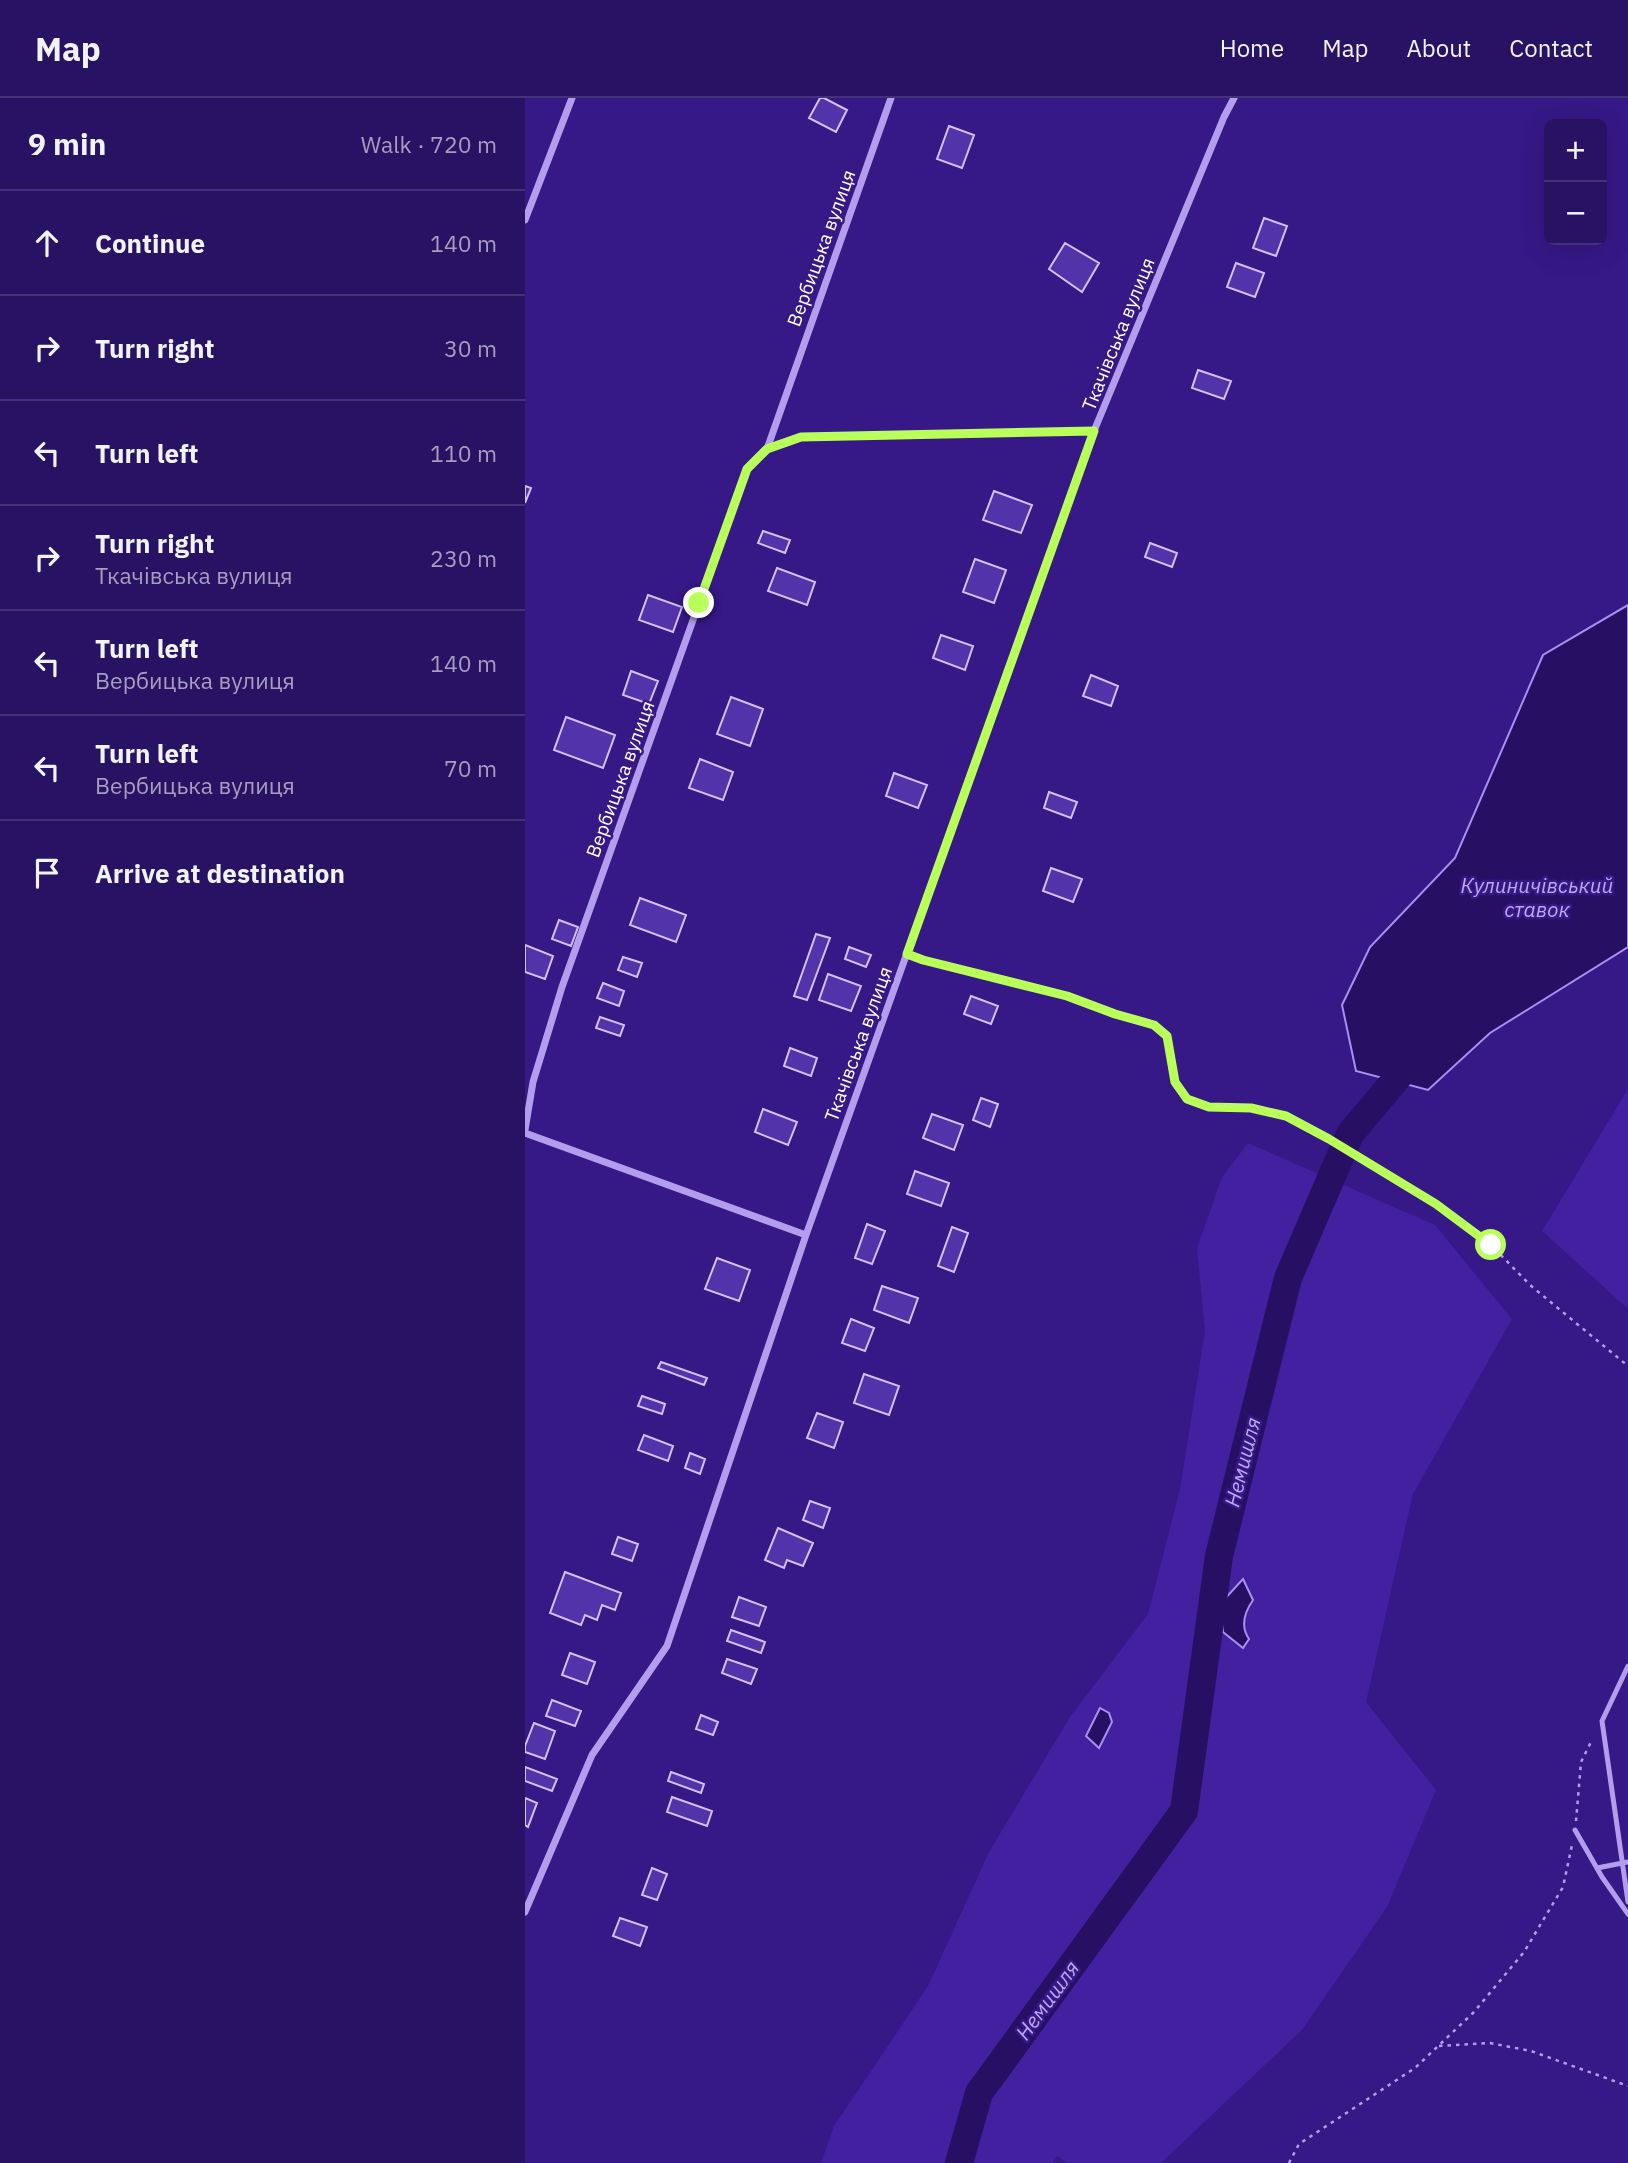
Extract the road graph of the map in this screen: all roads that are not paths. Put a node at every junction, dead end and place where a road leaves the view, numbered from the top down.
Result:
1 (572, 98) edge
2 (891, 98) edge
3 (1234, 98) edge
4 (525, 219) edge
5 (1094, 431) junction
6 (767, 449) junction
7 (525, 1131) edge
8 (806, 1235) junction
9 (1628, 1666) edge
10 (1575, 1830) road end
11 (1625, 1863) edge
12 (1597, 1868) junction
13 (1628, 1902) edge
14 (525, 1912) edge
15 (1628, 1914) edge

1 - 4 street
2 - 6 street, Вербицька вулиця
3 - 5 street, Ткачівська вулиця
5 - 6 street
5 - 8 street, Ткачівська вулиця
6 - 7 street, Вербицька вулиця
7 - 8 street
8 - 14 street, Ткачівська вулиця
9 - 11 lane
10 - 12 lane
11 - 12 lane
11 - 13 lane
12 - 15 lane

